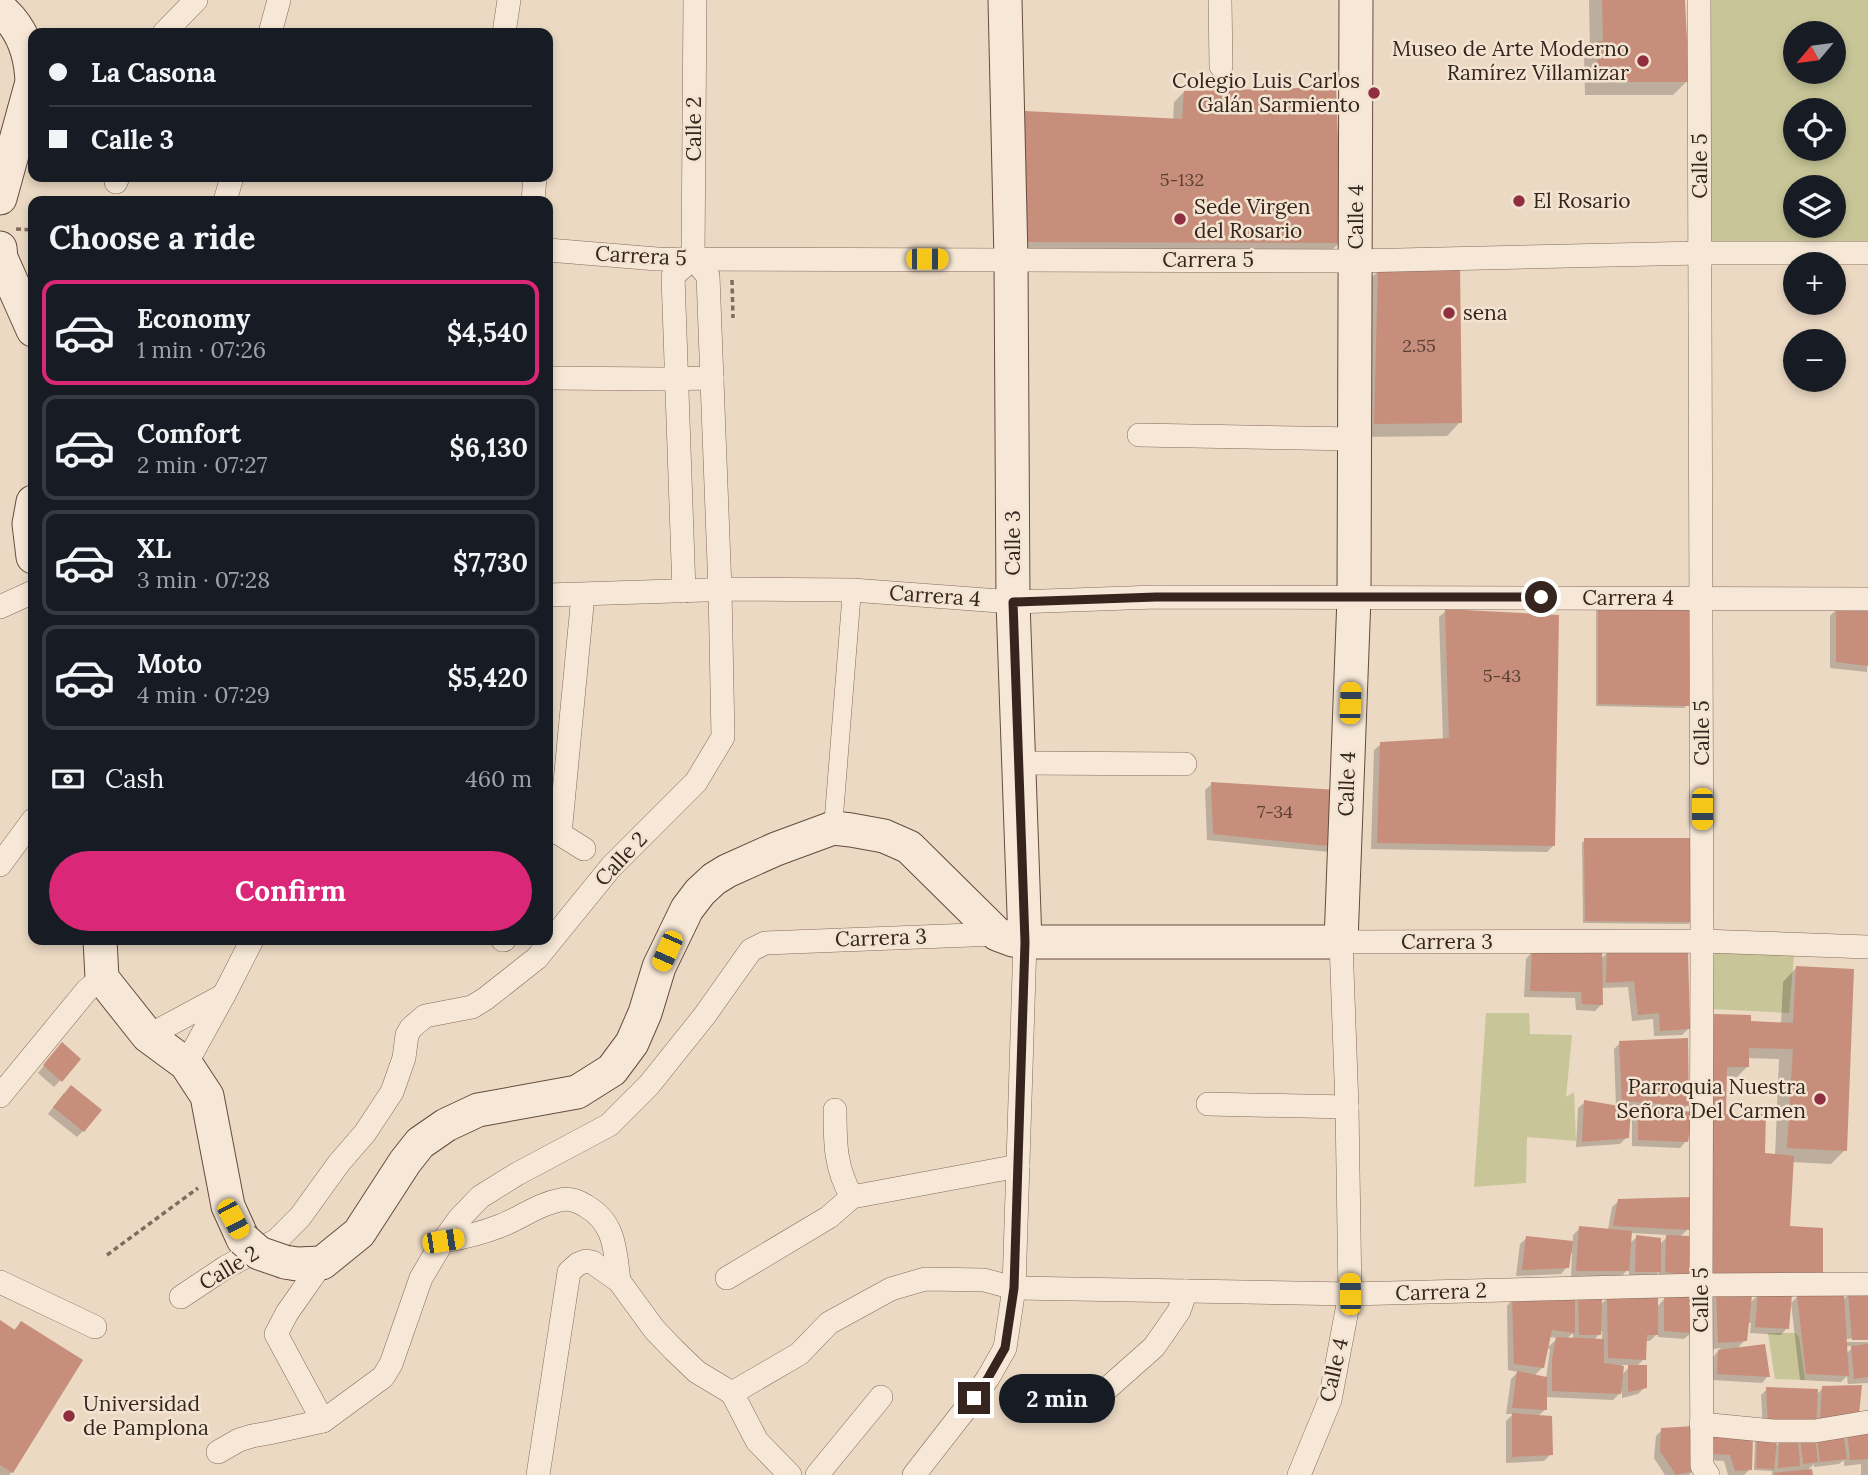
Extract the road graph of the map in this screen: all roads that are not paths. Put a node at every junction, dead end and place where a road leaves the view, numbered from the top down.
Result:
1 (196, 0) edge
2 (279, 0) edge
3 (509, 0) edge
4 (695, 0) edge
5 (1005, 0) edge
6 (1220, 0) edge
7 (1356, 0) edge
8 (1699, 0) edge
9 (0, 9) edge
10 (169, 28) edge
11 (271, 28) edge
12 (505, 28) edge
13 (28, 52) edge
14 (1221, 66) dead end
15 (28, 96) edge
16 (0, 198) edge
17 (0, 248) edge
18 (553, 250) edge
19 (1699, 253) junction
20 (1868, 253) edge
21 (693, 258) junction
22 (1011, 260) junction
23 (1356, 261) junction
24 (28, 319) edge
25 (553, 378) edge
26 (712, 378) junction
27 (677, 379) junction
28 (1139, 435) dead end
29 (1355, 439) junction
30 (720, 590) junction
31 (852, 590) junction
32 (684, 591) junction
33 (28, 594) edge
34 (553, 595) edge
35 (583, 595) junction
36 (1354, 597) junction
37 (1701, 598) junction
38 (1868, 599) edge
39 (1013, 602) junction
40 (0, 607) edge
41 (1020, 764) junction
42 (1185, 764) dead end
43 (28, 827) edge
44 (833, 828) junction
45 (554, 831) edge
46 (584, 849) dead end
47 (0, 865) edge
48 (553, 938) edge
49 (1011, 938) junction
50 (1702, 941) junction
51 (1341, 942) junction
52 (100, 945) edge
53 (249, 945) edge
54 (548, 945) edge
55 (1868, 947) edge
56 (102, 978) junction
57 (224, 995) junction
58 (148, 1036) junction
59 (186, 1064) junction
60 (0, 1096) edge
61 (1208, 1104) dead end
62 (1347, 1107) junction
63 (835, 1110) dead end
64 (1018, 1166) junction
65 (852, 1197) junction
66 (443, 1241) junction
67 (322, 1263) junction
68 (727, 1278) dead end
69 (619, 1281) junction
70 (0, 1282) edge
71 (1701, 1284) junction
72 (1868, 1284) edge
73 (1014, 1288) junction
74 (1186, 1291) junction
75 (1350, 1294) junction
76 (181, 1297) dead end
77 (95, 1327) dead end
78 (732, 1393) junction
79 (881, 1396) dead end
80 (1093, 1401) dead end
81 (323, 1421) junction
82 (1868, 1422) edge
83 (1702, 1424) junction
84 (218, 1452) dead end
85 (1705, 1471) edge
86 (538, 1475) edge
87 (789, 1475) edge
88 (817, 1475) edge
89 (914, 1475) edge
90 (1299, 1475) edge

1 - 10 street
2 - 11 street
3 - 12 street
4 - 21 street, Calle 2
5 - 22 main road, Calle 3
6 - 14 street
7 - 23 main road, Calle 4
8 - 19 street, Calle 5
9 - 13 main road
15 - 16 main road
17 - 24 main road
18 - 21 street, Carrera 5
19 - 20 street, Carrera 5
19 - 23 street, Carrera 5
19 - 37 street, Calle 5
21 - 22 street, Carrera 5
21 - 26 street, Calle 2
21 - 27 street
22 - 23 street, Carrera 5
22 - 39 main road, Calle 3
23 - 29 main road, Calle 4
25 - 27 street
26 - 27 street
26 - 30 street, Calle 2
27 - 32 street
28 - 29 street
29 - 36 main road, Calle 4
30 - 31 street, Carrera 4
30 - 32 street, Carrera 4
30 - 48 street, Calle 2
31 - 39 street, Carrera 4
31 - 44 street
32 - 35 street, Carrera 4
33 - 40 street
34 - 35 street, Carrera 4
35 - 45 street
36 - 37 street, Carrera 4
36 - 39 street, Carrera 4
36 - 51 main road, Calle 4
37 - 38 street, Carrera 4
37 - 50 street, Calle 5
39 - 41 main road, Calle 3
41 - 42 street
41 - 49 main road, Calle 3
43 - 47 street
44 - 49 main road
44 - 67 main road
45 - 46 street
49 - 51 main road, Carrera 3
49 - 64 street, Calle 3
49 - 66 street, Carrera 3
50 - 51 street, Carrera 3
50 - 55 street, Carrera 3
50 - 71 street, Calle 5
51 - 62 street, Calle 4
52 - 56 main road
53 - 57 street
54 - 76 street, Calle 2
56 - 58 main road
56 - 60 street
57 - 58 street
57 - 59 street
58 - 59 main road
59 - 67 main road, bridge
61 - 62 street
62 - 75 street, Calle 4
63 - 65 street
64 - 65 street
64 - 73 street, Calle 3
65 - 68 street
66 - 69 street
66 - 81 street
67 - 81 street
69 - 78 street
69 - 86 street
70 - 77 street
71 - 72 street, Carrera 2
71 - 75 street, Carrera 2
71 - 83 street, Calle 5
73 - 74 street, Carrera 2
73 - 78 street, Carrera 2
73 - 89 street, Calle 3
74 - 75 street, Carrera 2
74 - 80 street
75 - 90 street, Calle 4
78 - 87 street
79 - 88 street
81 - 84 street
82 - 83 street
83 - 85 street, Calle 5

